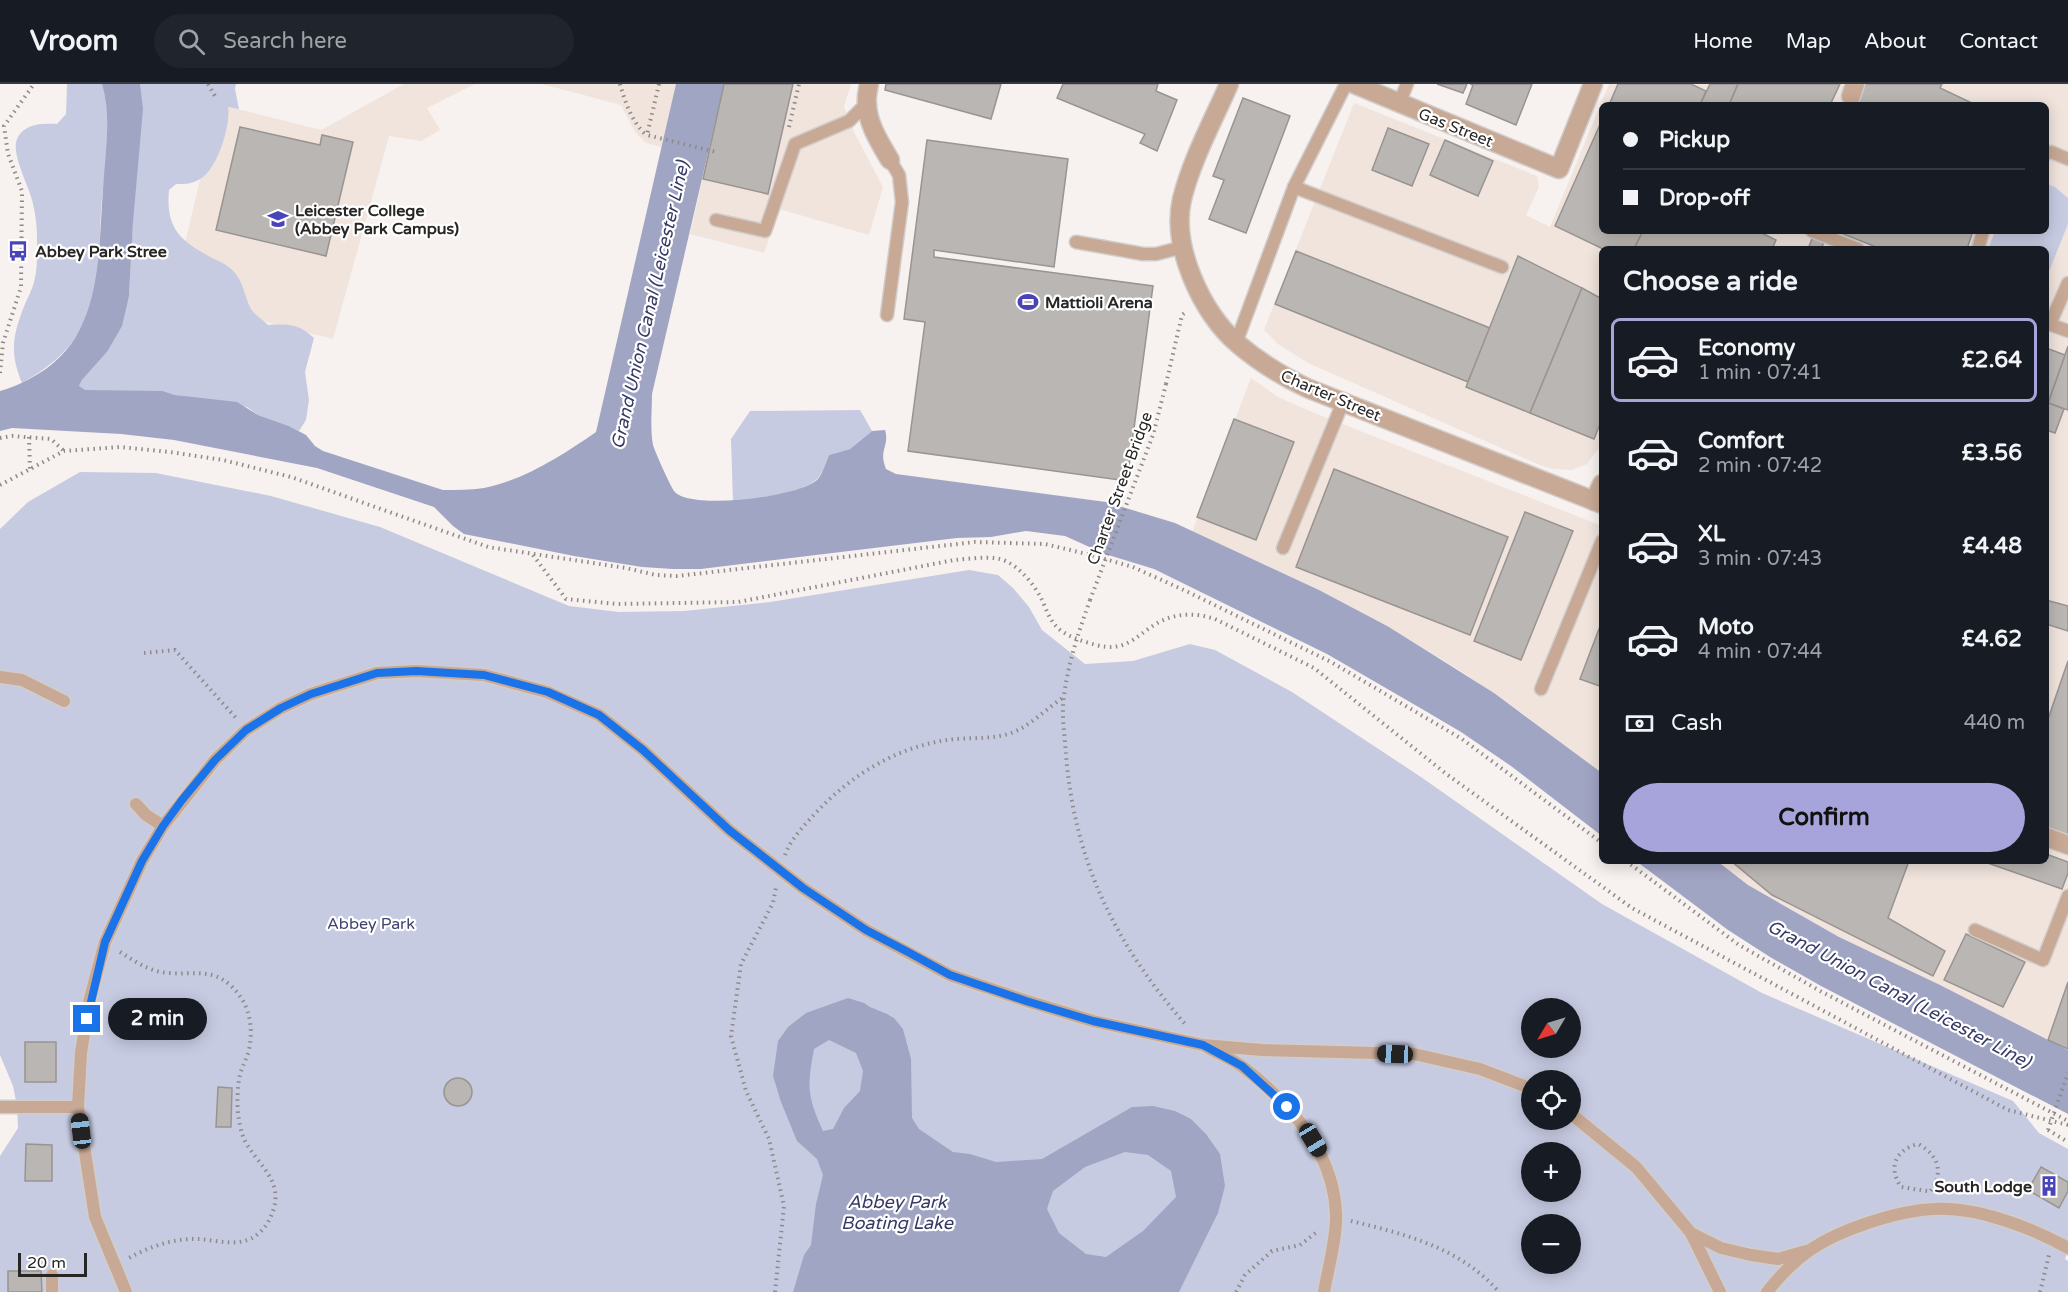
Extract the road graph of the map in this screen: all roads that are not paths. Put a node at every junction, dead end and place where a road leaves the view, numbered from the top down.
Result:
1 (869, 84) edge
2 (1229, 84) edge
3 (1346, 84) edge
4 (1354, 84) edge
5 (1407, 84) edge
6 (1593, 84) edge
7 (867, 103) junction
8 (1399, 104) junction
9 (2049, 153) edge
10 (2068, 159) edge
11 (890, 160) joint
12 (1294, 187) junction
13 (716, 220) dead end
14 (1820, 234) edge
15 (1076, 242) dead end
16 (1850, 246) edge
17 (1183, 247) junction
18 (1502, 267) dead end
19 (2068, 283) edge
20 (887, 315) dead end
21 (2049, 321) edge
22 (2049, 323) edge
23 (2068, 331) edge
24 (1236, 342) junction
25 (1343, 402) junction
26 (1599, 497) edge
27 (1283, 548) dead end
28 (1599, 548) edge
29 (0, 677) edge
30 (1541, 689) dead end
31 (64, 700) dead end
32 (136, 804) dead end
33 (163, 826) junction
34 (2049, 838) edge
35 (2068, 845) edge
36 (2068, 896) edge
37 (1975, 930) dead end
38 (1203, 1045) junction
39 (1521, 1085) edge
40 (0, 1107) edge
41 (78, 1107) junction
42 (1581, 1122) edge
43 (1690, 1233) junction
44 (2068, 1248) edge
45 (1810, 1250) junction
46 (52, 1275) dead end
47 (52, 1292) edge
48 (126, 1292) edge
49 (1324, 1292) edge
50 (1720, 1292) edge
51 (1767, 1292) edge

1 - 7 street
2 - 17 street, Charter Street
3 - 12 lane
4 - 8 street, Gas Street
5 - 8 lane
6 - 8 street, Gas Street
7 - 11 street
7 - 13 lane
9 - 10 lane
11 - 20 lane
12 - 18 lane
12 - 24 lane
14 - 16 lane
15 - 17 lane
17 - 24 street, Charter Street
19 - 21 lane
22 - 23 lane
24 - 25 street, Charter Street
25 - 26 street, Charter Street
25 - 27 lane
28 - 30 lane
29 - 31 lane
32 - 33 lane
33 - 38 lane
33 - 41 lane
34 - 35 street
36 - 37 lane
38 - 39 lane
38 - 49 lane
40 - 41 lane
41 - 48 lane
42 - 43 lane
43 - 45 lane
43 - 50 lane
44 - 45 lane
45 - 51 lane
46 - 47 lane

